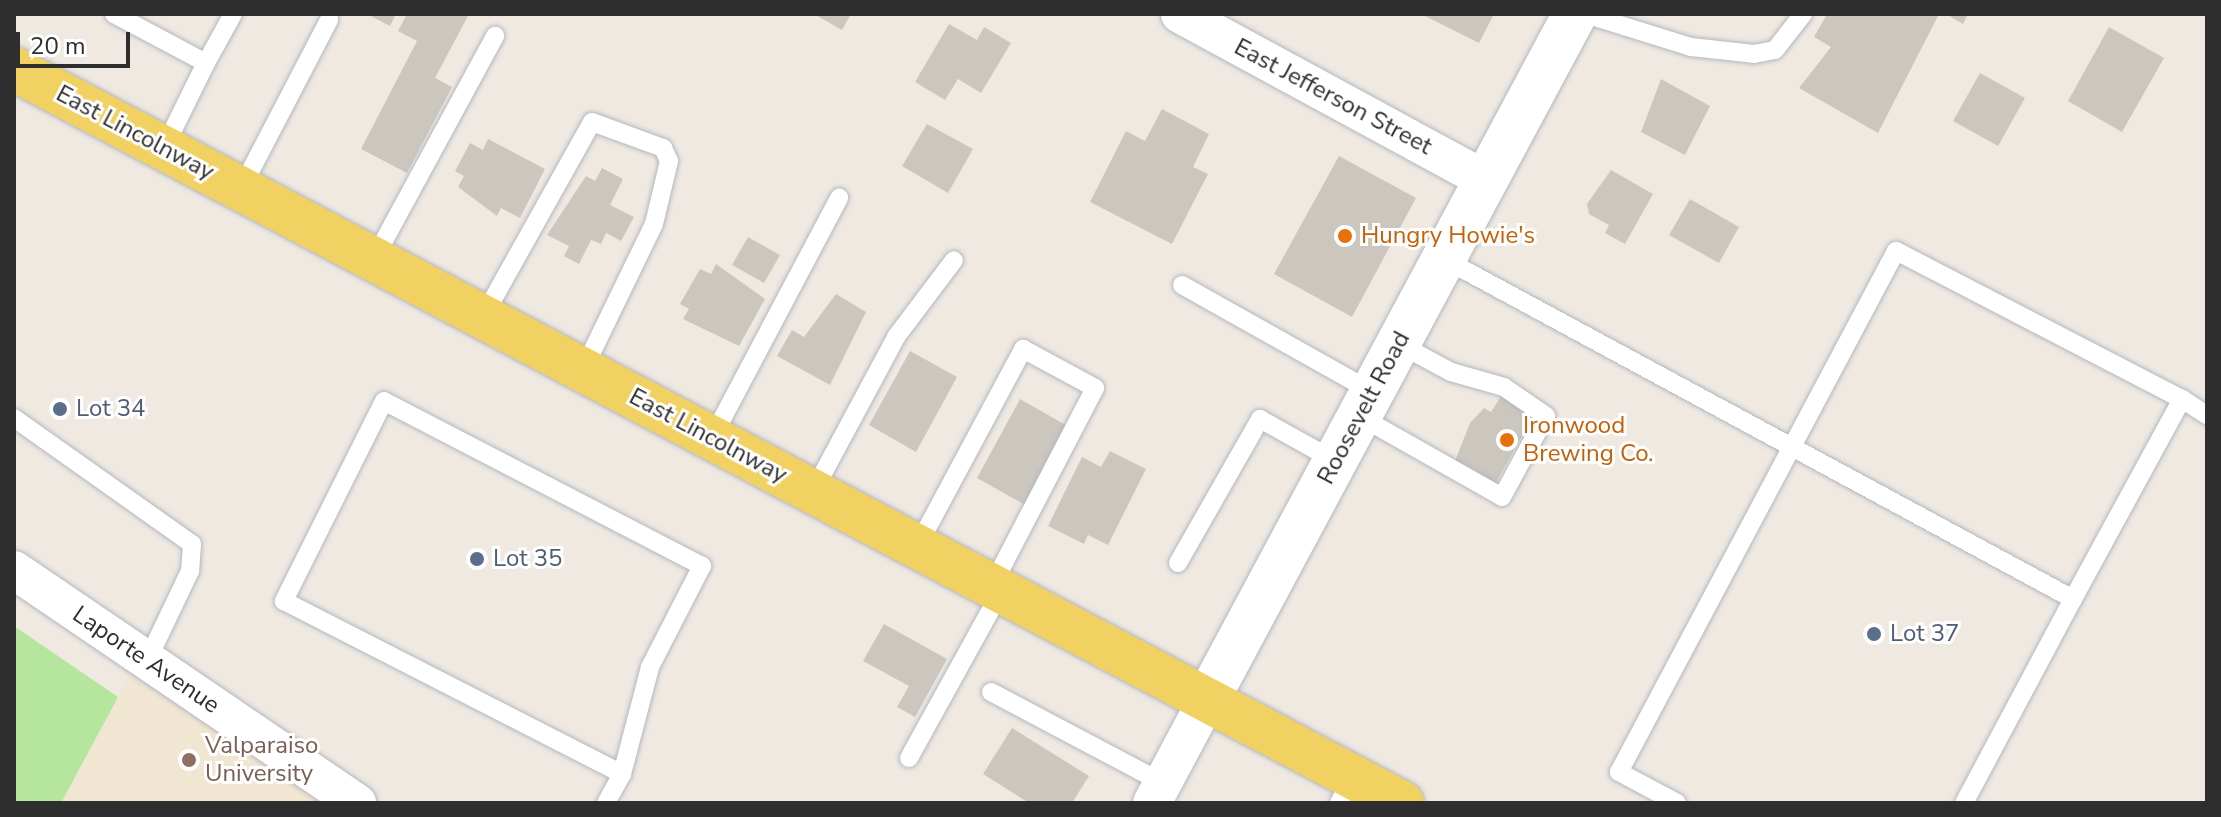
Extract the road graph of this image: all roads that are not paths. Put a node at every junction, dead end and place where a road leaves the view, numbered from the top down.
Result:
1 (114, 14) edge
2 (233, 14) edge
3 (1180, 14) edge
4 (1575, 14) edge
5 (1585, 14) edge
6 (1803, 14) edge
7 (329, 20) dead end
8 (495, 36) dead end
9 (206, 63) junction
10 (14, 69) edge
11 (164, 148) junction
12 (1486, 180) junction
13 (241, 189) junction
14 (839, 198) dead end
15 (374, 259) junction
16 (1444, 259) junction
17 (954, 260) dead end
18 (1182, 285) dead end
19 (483, 317) junction
20 (1399, 344) junction
21 (583, 370) junction
22 (2182, 399) junction
23 (1366, 404) junction
24 (2207, 415) edge
25 (14, 418) edge
26 (712, 438) junction
27 (1789, 444) junction
28 (1335, 461) junction
29 (813, 492) junction
30 (917, 547) junction
31 (1178, 563) dead end
32 (14, 570) edge
33 (996, 588) junction
34 (2073, 599) junction
35 (147, 661) junction
36 (991, 692) dead end
37 (1207, 700) junction
38 (909, 758) dead end
39 (622, 774) junction
40 (1345, 790) edge
41 (1158, 793) edge
42 (357, 803) edge
43 (606, 803) edge
44 (1402, 803) edge
45 (1677, 803) edge
46 (1964, 803) edge

1 - 9 lane
2 - 9 lane
3 - 12 street, East Jefferson Street
4 - 12 street, Roosevelt Road
5 - 6 lane
7 - 13 lane
8 - 15 lane
9 - 11 lane
10 - 11 main road, East Lincolnway
11 - 13 main road, East Lincolnway
12 - 16 street, Roosevelt Road
13 - 15 main road, East Lincolnway
14 - 26 lane
15 - 19 main road, East Lincolnway
16 - 20 street, Roosevelt Road
16 - 27 lane
17 - 29 lane
18 - 23 lane
19 - 21 main road, East Lincolnway
19 - 21 lane
20 - 23 street, Roosevelt Road
20 - 23 lane
21 - 26 main road, East Lincolnway
22 - 24 lane
22 - 27 lane
22 - 34 lane
23 - 28 street, Roosevelt Road
25 - 35 lane
26 - 29 main road, East Lincolnway
27 - 34 lane
27 - 45 lane
28 - 31 lane
28 - 37 street, Roosevelt Road
29 - 30 main road, East Lincolnway
30 - 33 main road, East Lincolnway
30 - 33 lane
32 - 35 street, Laporte Avenue
33 - 37 main road, East Lincolnway
33 - 38 lane
34 - 46 lane
35 - 42 street, Laporte Avenue
36 - 41 lane
37 - 40 main road, East Lincolnway
37 - 41 street, Roosevelt Road
39 - 39 lane
39 - 43 lane
40 - 44 main road, East Lincolnway

